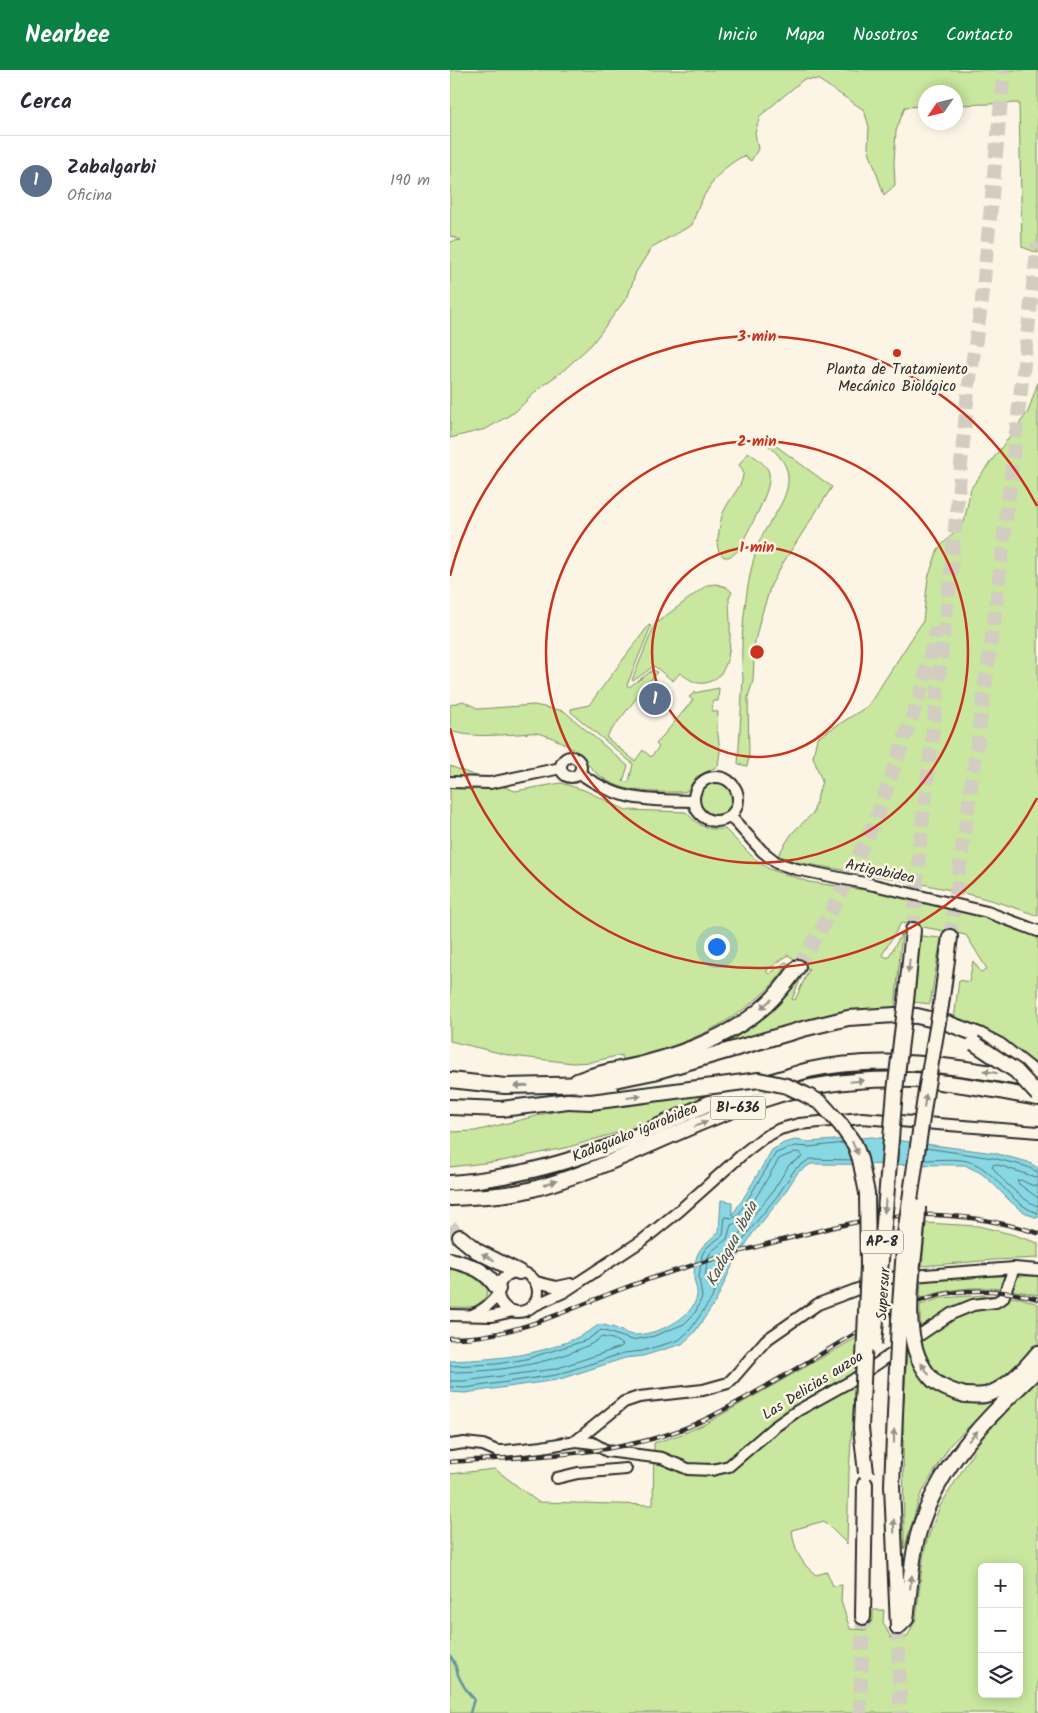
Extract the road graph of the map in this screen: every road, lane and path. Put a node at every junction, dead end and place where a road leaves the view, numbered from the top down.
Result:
1 (561, 768) junction
2 (579, 773) junction
3 (450, 782) edge
4 (694, 801) junction
5 (731, 816) junction
6 (913, 930) tunnel mouth
7 (1038, 932) edge
8 (950, 937) tunnel mouth
9 (798, 968) tunnel mouth
10 (804, 1034) junction
11 (976, 1039) junction
12 (450, 1080) edge
13 (1038, 1080) edge
14 (569, 1084) junction
15 (1038, 1096) edge
16 (568, 1101) junction
17 (450, 1107) edge
18 (1038, 1132) edge
19 (915, 1170) junction
20 (450, 1175) edge
21 (497, 1177) junction
22 (450, 1183) edge
23 (528, 1190) junction
24 (450, 1198) edge
25 (450, 1206) edge
26 (460, 1237) tunnel mouth
27 (450, 1260) edge
28 (1014, 1268) junction
29 (1038, 1270) edge
30 (519, 1272) junction
31 (536, 1282) junction
32 (579, 1282) junction
33 (498, 1291) junction
34 (532, 1307) junction
35 (512, 1311) junction
36 (450, 1315) edge
37 (471, 1315) junction
38 (1038, 1353) edge
39 (1038, 1369) edge
40 (1021, 1379) junction
41 (576, 1441) junction
42 (450, 1445) edge
43 (626, 1469) dead end
44 (557, 1478) dead end
45 (866, 1478) junction
46 (863, 1617) tunnel mouth

1 - 2 street
1 - 2 street
1 - 3 street
2 - 4 street
4 - 5 street
4 - 5 street
5 - 7 street, Artigabidea
6 -> 45 highway, Supersur / AP-8, bridge
19 -> 8 highway, Supersur / AP-8, bridge
9 -> 14 highway
10 - 11 highway
10 - 14 highway
10 - 16 highway
11 - 13 highway
11 - 15 highway, bridge
14 -> 12 highway
13 -> 21 highway, Kadaguako igarobidea / BI-636
23 -> 15 highway, Kadaguako igarobidea / BI-636
16 - 17 highway
16 -> 45 highway, bridge
18 - 32 street
40 -> 19 highway, bridge
19 - 40 highway, Supersur / AP-8, bridge
20 - 21 highway
21 - 22 highway, Kadaguako igarobidea / BI-636
23 - 24 highway, Kadaguako igarobidea / BI-636
23 - 25 highway
30 -> 26 highway
27 - 33 highway
28 - 29 street, Las Delicias auzoa
28 - 41 street, Las Delicias auzoa
28 - 41 street, Las Delicias auzoa
30 - 31 street
30 - 33 street
31 - 32 street
31 - 34 street
32 - 34 street
33 - 35 street
33 - 37 street
34 - 35 street
35 - 37 street
36 - 37 street
38 - 40 highway
39 - 40 highway
41 - 42 street, Las Delicias auzoa
43 - 44 street
45 - 46 highway, Supersur / AP-8

